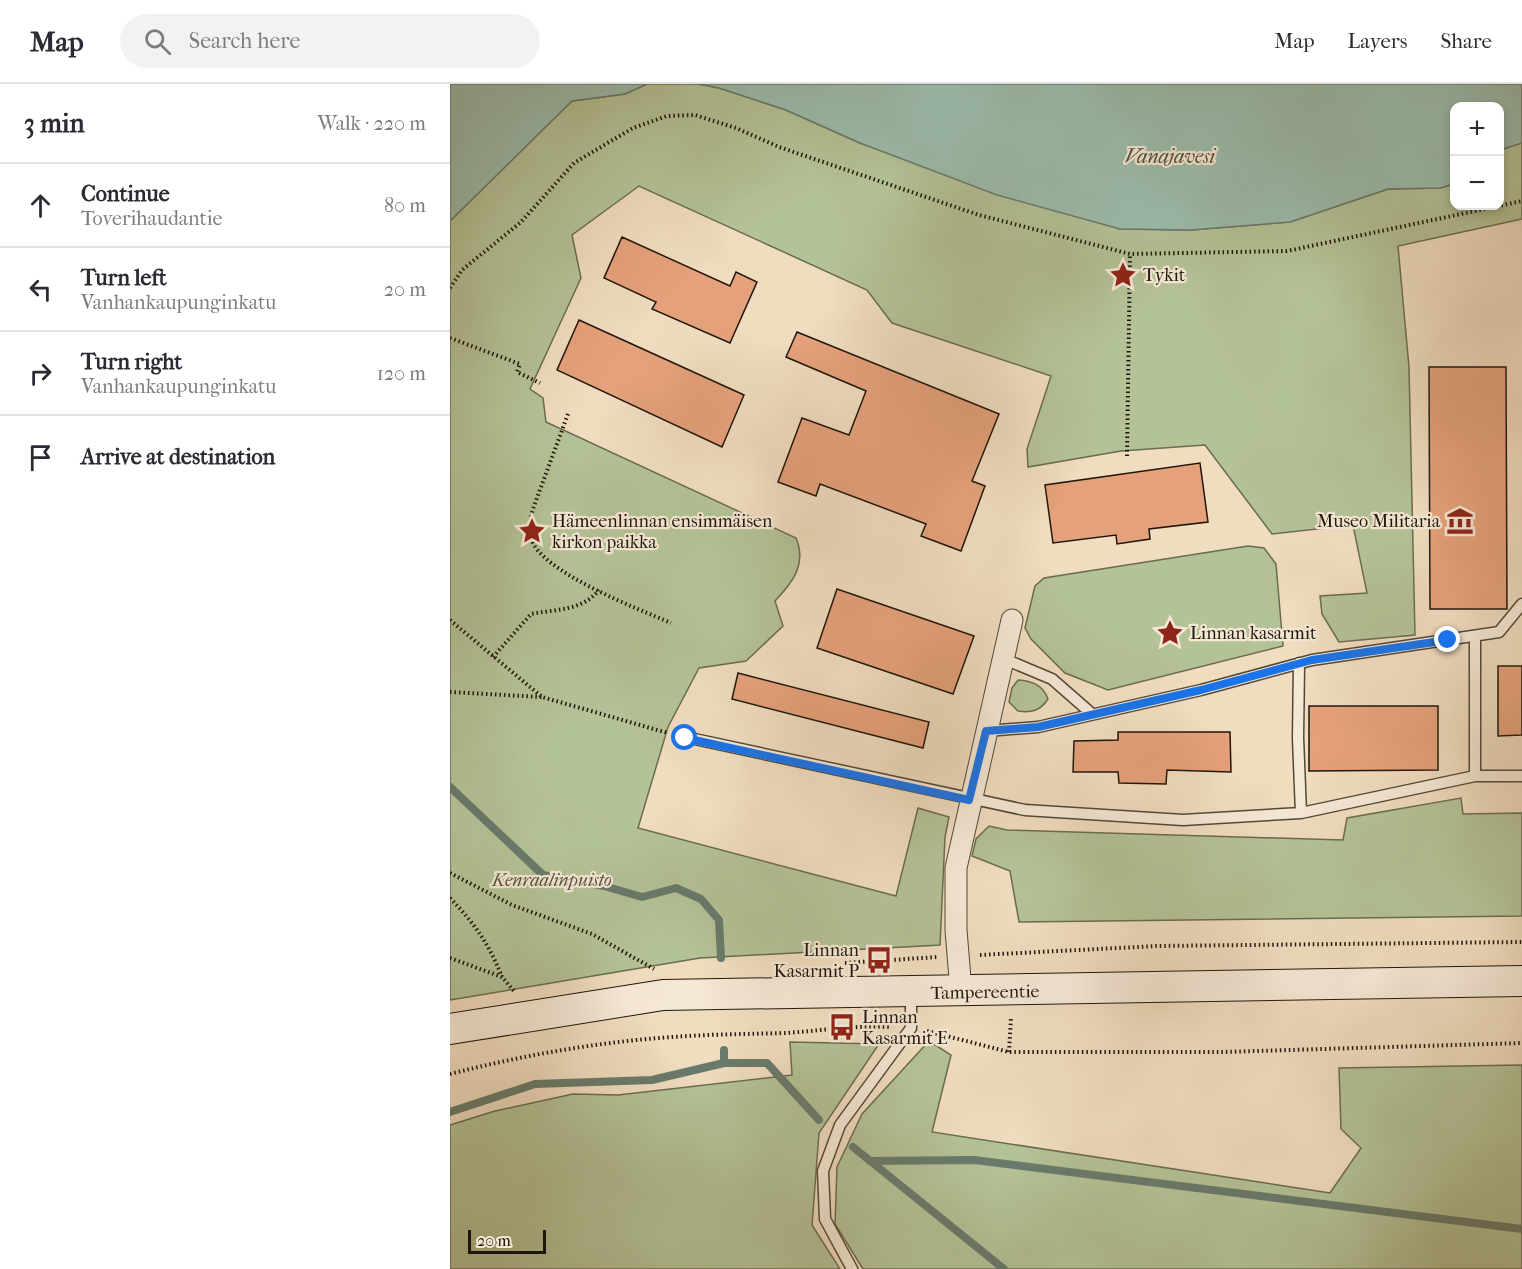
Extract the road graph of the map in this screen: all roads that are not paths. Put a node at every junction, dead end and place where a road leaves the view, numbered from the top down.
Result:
1 (1522, 604) edge
2 (1012, 620) dead end
3 (1475, 636) junction
4 (1002, 658) junction
5 (1299, 663) junction
6 (1092, 714) junction
7 (986, 731) junction
8 (685, 738) road end
9 (1475, 776) junction
10 (1522, 776) edge
11 (969, 800) junction
12 (1301, 813) junction
13 (1522, 981) edge
14 (961, 991) junction
15 (911, 993) junction
16 (450, 1029) edge
17 (852, 1269) edge

1 - 3 lane
2 - 4 street
3 - 5 lane
3 - 9 lane
4 - 6 lane
4 - 7 street
5 - 6 lane
5 - 12 lane
6 - 7 lane
7 - 11 street
8 - 11 lane
9 - 10 lane
9 - 12 lane
11 - 12 lane
11 - 14 street
13 - 14 main road, Tampereentie
14 - 15 main road, Tampereentie
15 - 16 main road, Tampereentie
15 - 17 lane

